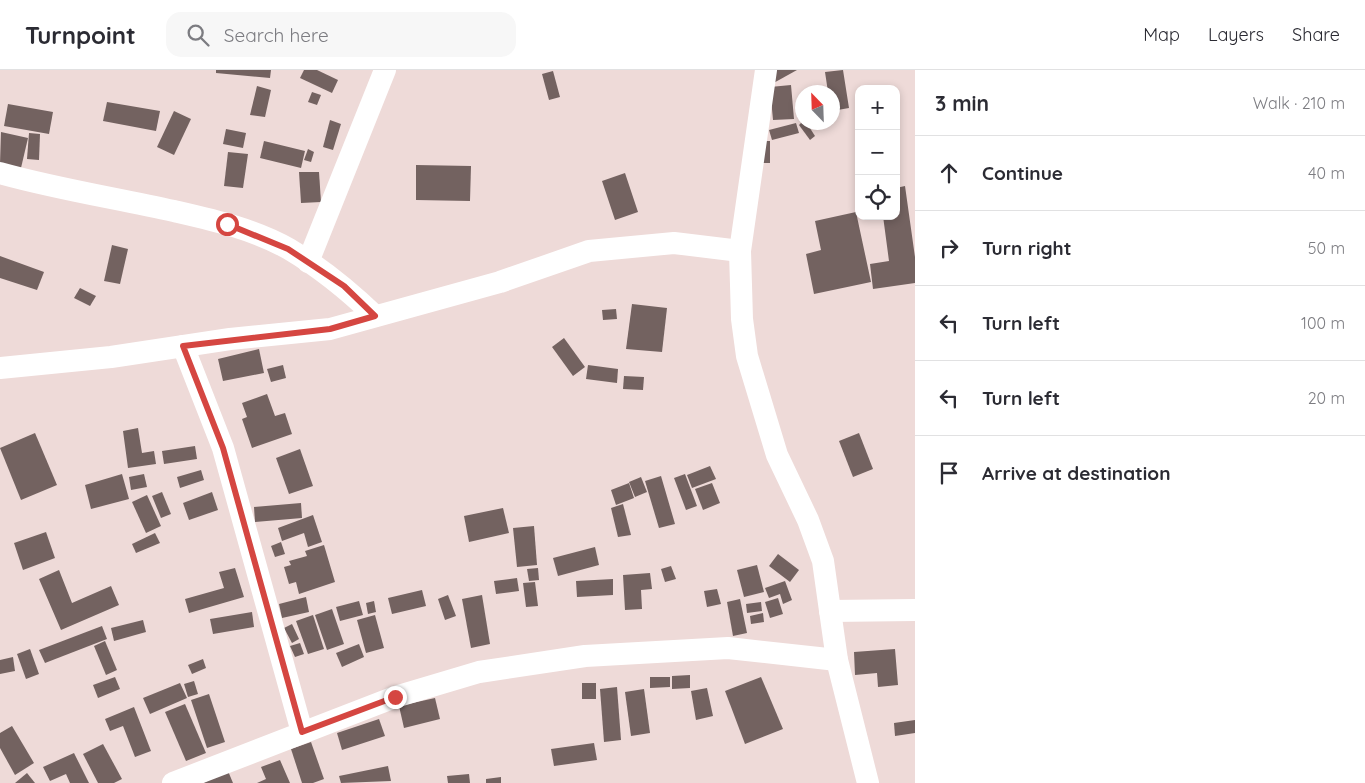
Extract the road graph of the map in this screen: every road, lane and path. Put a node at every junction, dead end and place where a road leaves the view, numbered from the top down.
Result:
1 (385, 70) edge
2 (766, 70) edge
3 (0, 173) edge
4 (740, 251) junction
5 (308, 262) junction
6 (375, 316) junction
7 (183, 346) junction
8 (0, 368) edge
9 (915, 610) edge
10 (830, 611) junction
11 (837, 660) junction
12 (302, 732) junction
13 (172, 783) edge
14 (868, 783) edge

1 - 5 street
2 - 4 street
3 - 5 street
4 - 6 street
4 - 10 street
5 - 6 street
6 - 7 street
7 - 8 street
7 - 12 street
9 - 10 street
10 - 11 street
11 - 12 street
11 - 14 street
12 - 13 street

